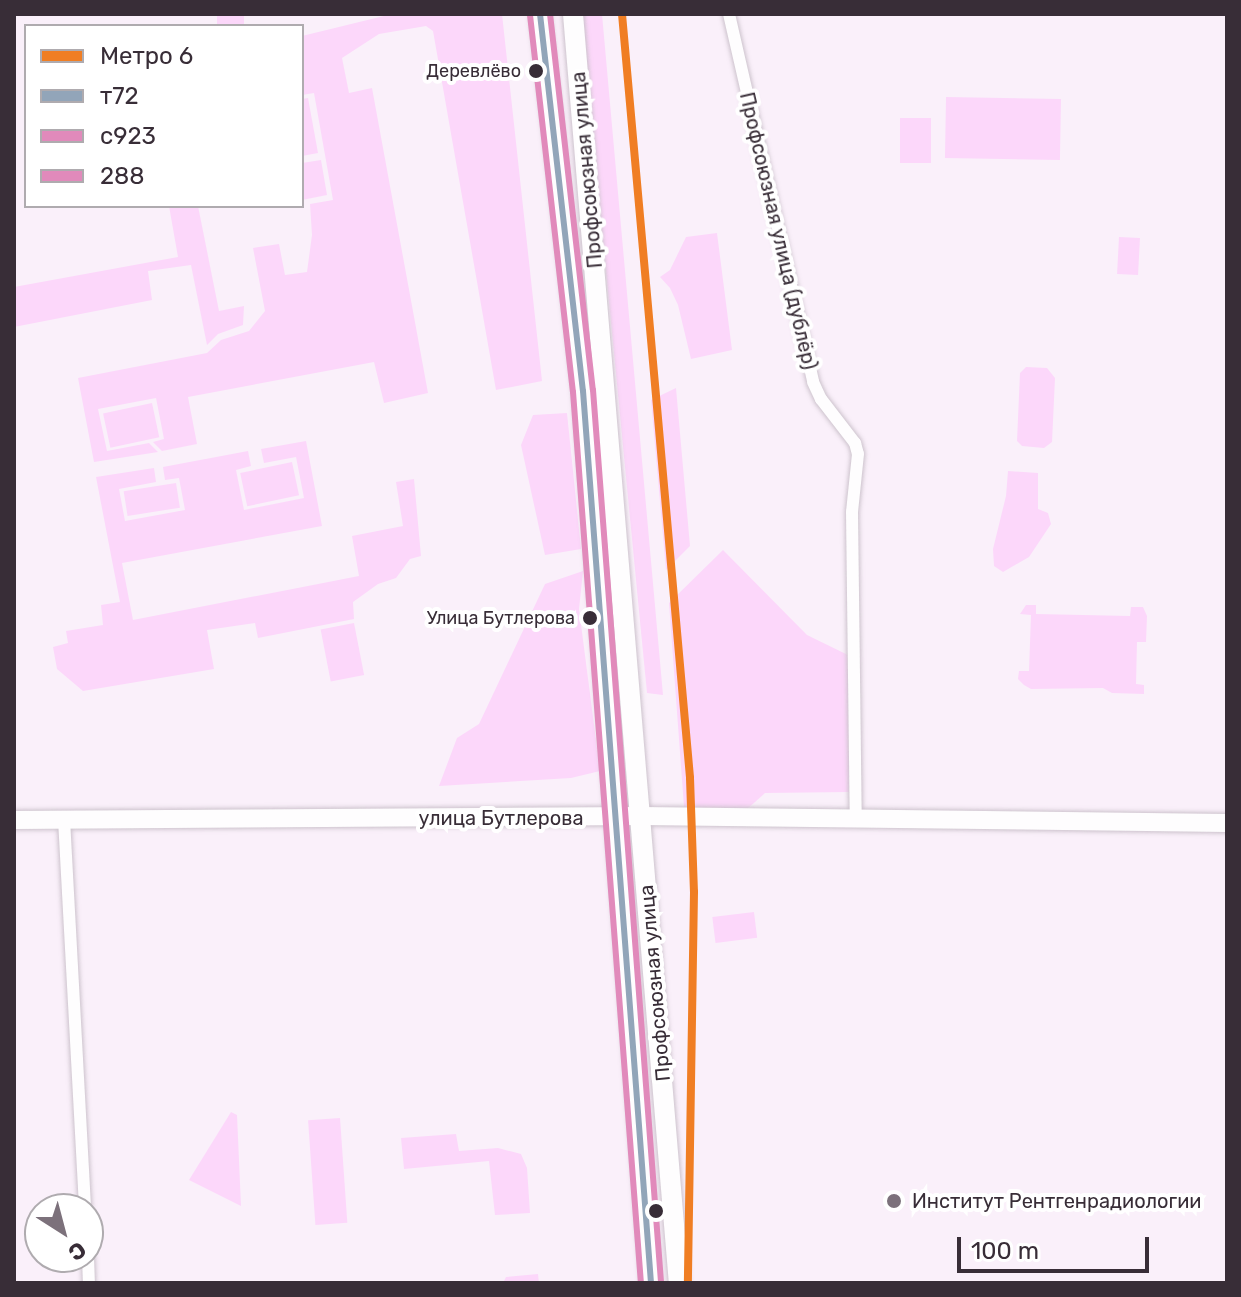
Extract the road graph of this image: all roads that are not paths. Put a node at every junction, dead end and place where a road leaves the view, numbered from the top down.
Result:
1 (540, 14) edge
2 (573, 14) edge
3 (729, 14) edge
4 (617, 816) junction
5 (641, 816) junction
6 (64, 819) junction
7 (14, 820) edge
8 (856, 820) junction
9 (1227, 823) edge
10 (84, 1193) edge
11 (651, 1283) edge
12 (679, 1283) edge

1 - 4 main road, Профсоюзная улица
2 - 5 main road, Профсоюзная улица
3 - 8 street, Профсоюзная улица (дублёр)
4 - 5 street, улица Бутлерова
4 - 6 street, улица Бутлерова
4 - 11 main road, Профсоюзная улица
5 - 8 street, улица Бутлерова
5 - 12 main road, Профсоюзная улица
6 - 7 street, улица Бутлерова
6 - 10 street
8 - 9 street, улица Бутлерова

